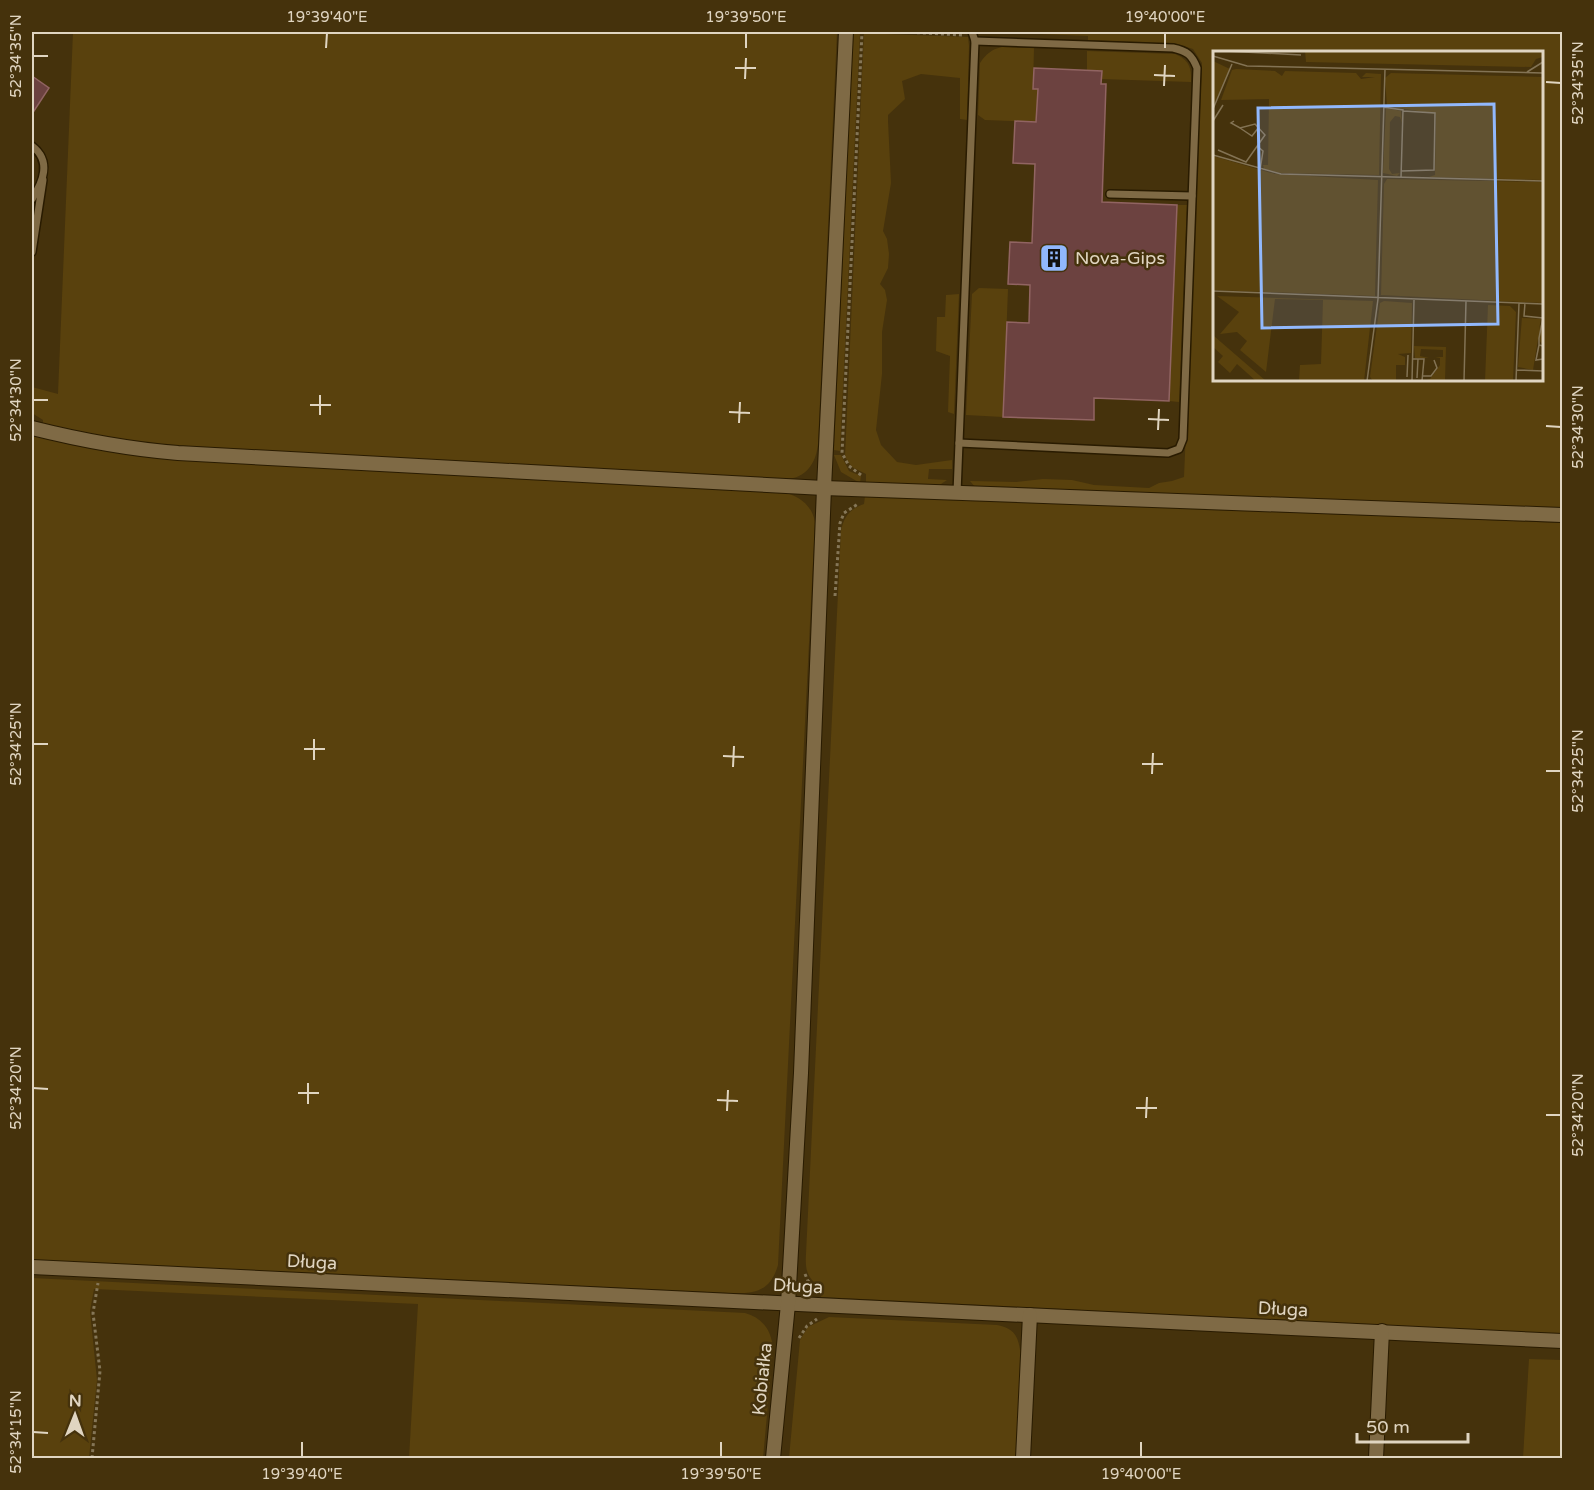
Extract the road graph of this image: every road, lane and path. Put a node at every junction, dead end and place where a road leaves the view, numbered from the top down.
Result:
1 (846, 32) edge
2 (862, 32) edge
3 (904, 32) edge
4 (974, 36) edge
5 (32, 146) edge
6 (43, 180) junction
7 (1110, 194) dead end
8 (1192, 196) junction
9 (32, 199) edge
10 (32, 252) edge
11 (32, 428) edge
12 (959, 443) junction
13 (824, 488) junction
14 (863, 490) junction
15 (957, 493) junction
16 (1563, 515) edge
17 (835, 600) dead end
18 (32, 1267) edge
19 (101, 1269) junction
20 (804, 1270) dead end
21 (788, 1304) junction
22 (819, 1305) junction
23 (1030, 1315) junction
24 (1382, 1331) junction
25 (798, 1341) dead end
26 (1563, 1341) edge
27 (92, 1458) edge
28 (773, 1458) edge
29 (1023, 1458) edge
30 (1376, 1458) edge

1 - 13 street, Kobiałka
2 - 14 path
3 - 4 path
4 - 8 lane
4 - 12 lane
5 - 6 lane
6 - 9 lane
6 - 10 lane
7 - 8 lane
8 - 12 lane
11 - 13 street
12 - 15 lane
13 - 14 street
13 - 21 street, Kobiałka
14 - 15 street
14 - 17 path
15 - 16 street
18 - 19 street, Długa
19 - 21 street, Długa
19 - 27 path
20 - 22 path
21 - 22 street, Długa
21 - 28 street, Kobiałka
22 - 23 street, Długa
22 - 25 path
23 - 24 street, Długa
23 - 29 street
24 - 26 street, Długa
24 - 30 street

